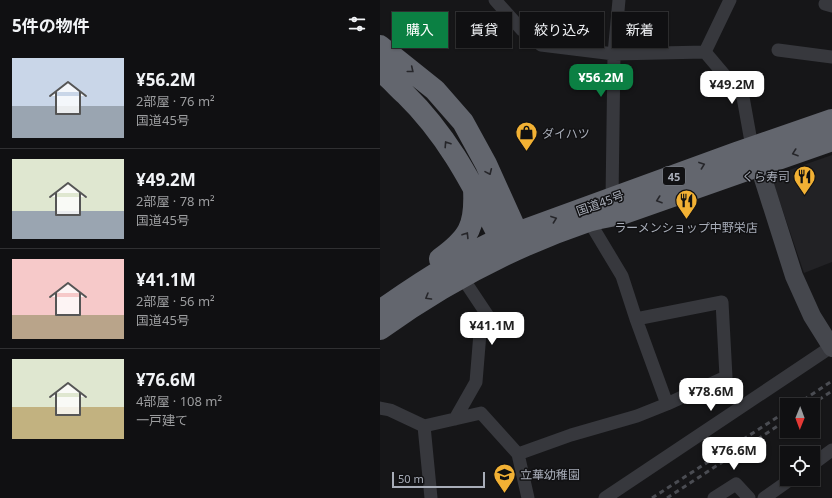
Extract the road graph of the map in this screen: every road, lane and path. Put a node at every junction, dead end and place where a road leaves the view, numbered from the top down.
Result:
1 (495, 0) edge
2 (619, 0) edge
3 (730, 0) edge
4 (380, 46) edge
5 (778, 50) dead end
6 (705, 52) junction
7 (614, 54) junction
8 (832, 56) edge
9 (380, 71) edge
10 (832, 120) edge
11 (832, 140) edge
12 (756, 156) junction
13 (474, 187) junction
14 (612, 198) junction
15 (589, 221) junction
16 (512, 243) junction
17 (462, 278) junction
18 (388, 305) edge
19 (636, 319) junction
20 (380, 329) edge
21 (832, 347) edge
22 (667, 404) junction
23 (380, 408) edge
24 (455, 419) junction
25 (424, 426) junction
26 (832, 450) edge
27 (518, 454) junction
28 (820, 459) edge
29 (781, 486) edge
30 (431, 498) edge
31 (528, 498) edge
32 (605, 498) edge
33 (714, 498) edge
34 (749, 498) edge
35 (764, 498) edge

1 - 7 street
2 - 7 street
3 - 6 street
4 -> 16 highway
5 - 8 street
6 - 7 street
6 - 12 street
7 - 14 street
13 -> 9 highway
10 - 12 highway, 国道45号 / 45
11 -> 12 highway, 国道45号 / 45
14 -> 12 highway, 国道45号 / 45
12 -> 15 highway, 国道45号 / 45
12 - 21 street
13 - 16 highway
18 -> 13 highway
16 -> 14 highway, 国道45号 / 45
15 - 16 highway, 国道45号 / 45
15 - 19 street
16 - 17 highway, 国道45号 / 45
16 - 18 highway, 国道45号 / 45
17 -> 20 highway, 国道45号 / 45
17 - 24 street
19 - 22 street
19 - 22 street
21 - 32 street
22 - 27 street
23 - 25 street
24 - 25 street
24 - 27 street
25 - 30 street
26 - 28 street
27 - 31 street
29 - 35 street
33 - 34 street

